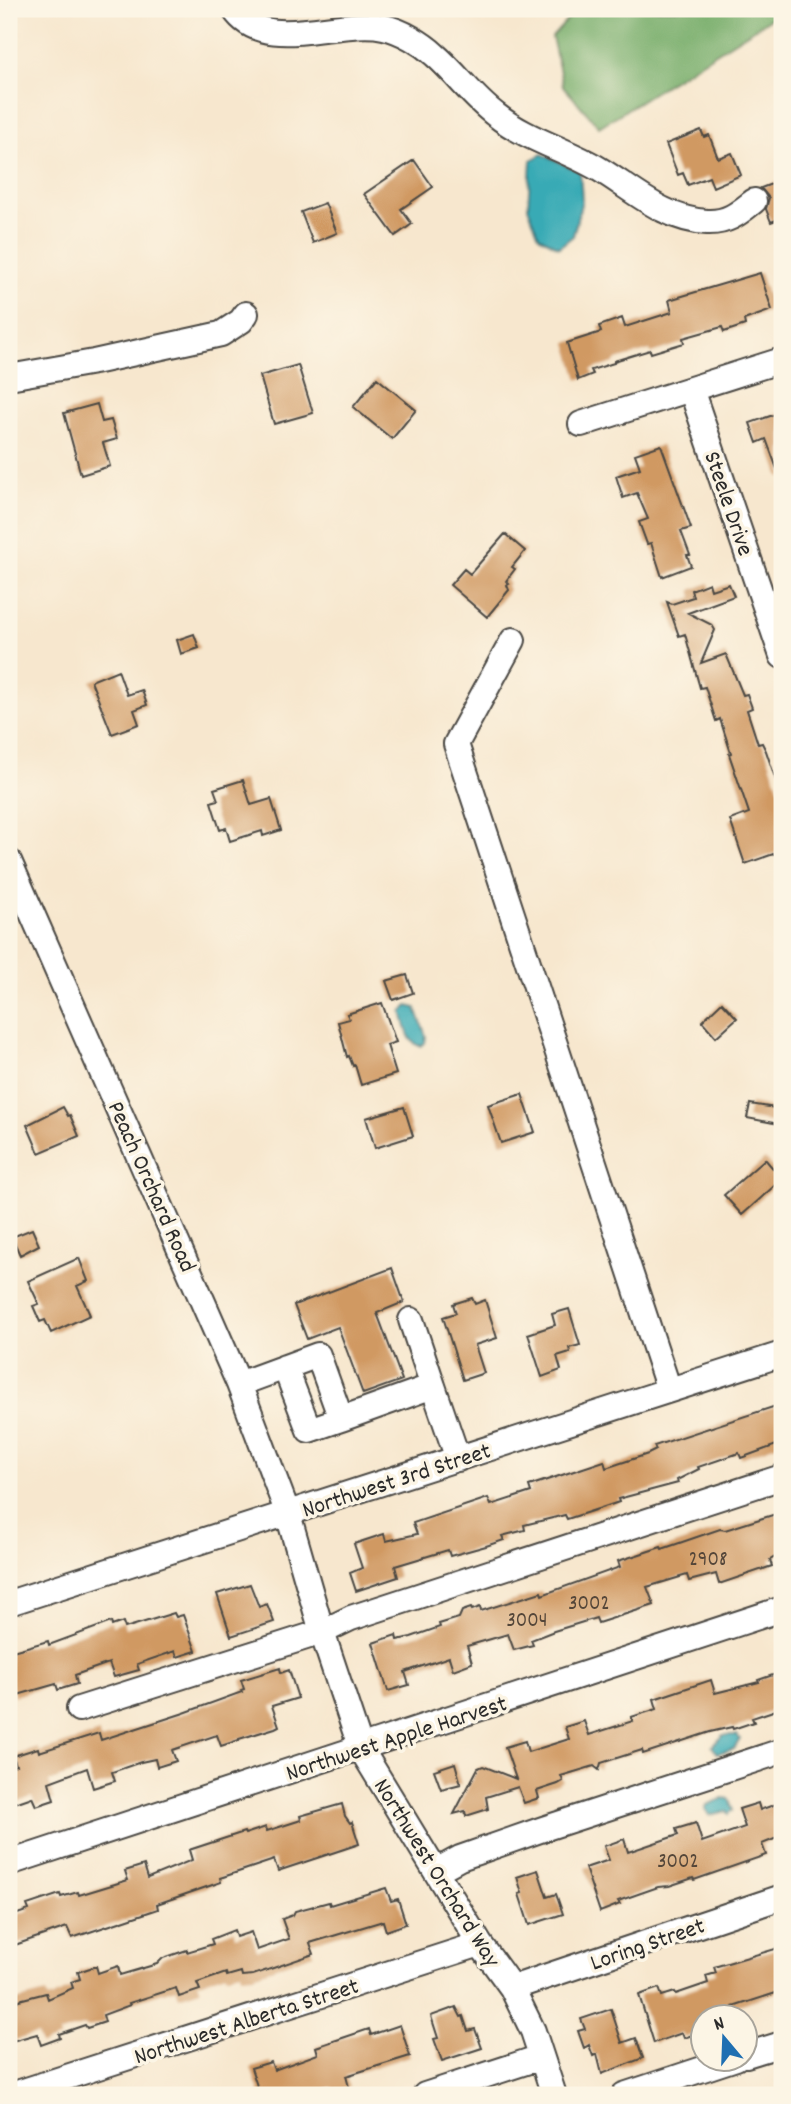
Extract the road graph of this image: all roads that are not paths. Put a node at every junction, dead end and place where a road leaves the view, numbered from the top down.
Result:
1 (233, 9) edge
2 (754, 201) dead end
3 (246, 314) dead end
4 (782, 360) edge
5 (9, 377) edge
6 (691, 389) junction
7 (581, 424) dead end
8 (513, 640) dead end
9 (782, 656) edge
10 (9, 862) edge
11 (411, 1320) dead end
12 (782, 1354) edge
13 (285, 1367) junction
14 (239, 1384) junction
15 (433, 1385) junction
16 (669, 1390) junction
17 (341, 1419) junction
18 (458, 1459) junction
19 (782, 1477) edge
20 (288, 1514) junction
21 (9, 1603) edge
22 (782, 1609) edge
23 (323, 1632) junction
24 (79, 1709) dead end
25 (361, 1748) junction
26 (782, 1751) edge
27 (9, 1863) edge
28 (436, 1871) junction
29 (782, 1897) edge
30 (480, 1944) junction
31 (512, 1988) junction
32 (782, 2043) edge
33 (760, 2051) edge
34 (541, 2057) junction
35 (696, 2072) edge
36 (11, 2095) edge
37 (425, 2095) edge
38 (554, 2095) edge
39 (624, 2095) edge

1 - 2 street
3 - 5 street
4 - 6 street
6 - 7 street
6 - 9 street, Steele Drive
8 - 16 street
10 - 14 street, Peach Orchard Road
11 - 15 street
12 - 16 street, Northwest 3rd Street
13 - 14 street
13 - 17 street
13 - 17 street
14 - 20 street, Peach Orchard Road
15 - 17 street
15 - 18 street
16 - 18 street, Northwest 3rd Street
18 - 20 street, Northwest 3rd Street
19 - 23 street
20 - 21 street, Northwest 3rd Street
20 - 23 street, Northwest Orchard Way
22 - 25 street, Northwest Apple Harvest
23 - 24 street
23 - 25 street, Northwest Orchard Way
25 - 27 street, Northwest Apple Harvest
25 - 28 street, Northwest Orchard Way
26 - 28 street
28 - 30 street, Northwest Orchard Way
29 - 31 street, Loring Street
30 - 31 street, Northwest Orchard Way
30 - 36 street, Northwest Alberta Street
31 - 34 street, Northwest Orchard Way
32 - 33 street
34 - 37 street
34 - 38 street, Northwest Orchard Way
35 - 39 street

